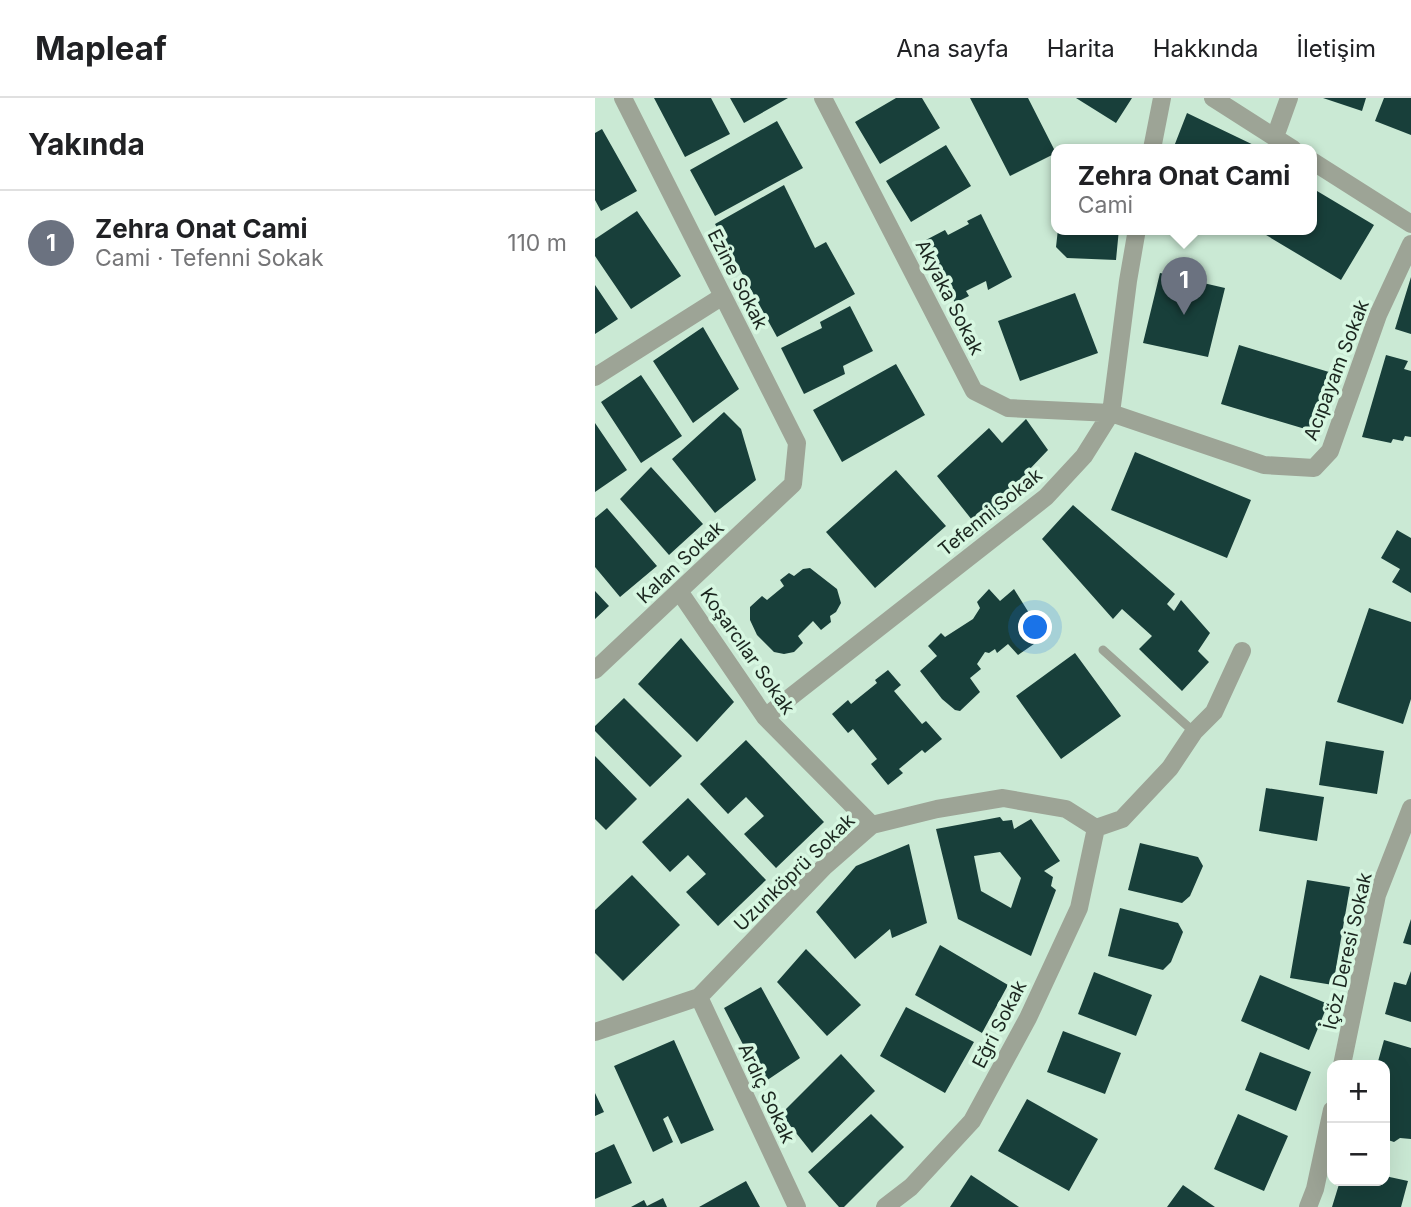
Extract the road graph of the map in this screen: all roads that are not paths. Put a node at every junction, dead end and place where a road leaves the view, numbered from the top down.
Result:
1 (623, 98) edge
2 (823, 98) edge
3 (1161, 98) edge
4 (1213, 98) edge
5 (1289, 98) edge
6 (1275, 137) junction
7 (1153, 144) edge
8 (1286, 144) edge
9 (1317, 164) edge
10 (1411, 224) edge
11 (1136, 235) edge
12 (1411, 244) edge
13 (723, 296) junction
14 (595, 377) edge
15 (1111, 413) junction
16 (793, 484) joint
17 (679, 591) junction
18 (1103, 650) dead end
19 (1242, 650) dead end
20 (595, 670) edge
21 (765, 717) junction
22 (1194, 733) junction
23 (1411, 808) edge
24 (872, 825) junction
25 (1096, 828) junction
26 (699, 997) junction
27 (595, 1032) edge
28 (1343, 1060) edge
29 (1329, 1123) edge
30 (797, 1207) edge
31 (885, 1207) edge
32 (1308, 1207) edge

1 - 13 street, Ezine Sokak
2 - 15 street, Akyaka Sokak
3 - 7 street
4 - 6 street
5 - 6 street
6 - 8 street
9 - 10 street
11 - 15 street, Tefenni Sokak
12 - 15 street, Acıpayam Sokak
13 - 14 street
13 - 16 street, Ezine Sokak
15 - 21 street, Tefenni Sokak
16 - 17 street, Kalan Sokak
17 - 20 street, Kalan Sokak
17 - 21 street, Koşarcılar Sokak
18 - 22 lane
19 - 22 street
21 - 24 street, Koşarcılar Sokak
22 - 25 street
23 - 28 street, İçöz Deresi Sokak
24 - 25 street, Uzunköprü Sokak
24 - 26 street, Uzunköprü Sokak
25 - 31 street, Eğri Sokak
26 - 27 street, Uzunköprü Sokak
26 - 30 street, Ardıç Sokak
29 - 32 street

